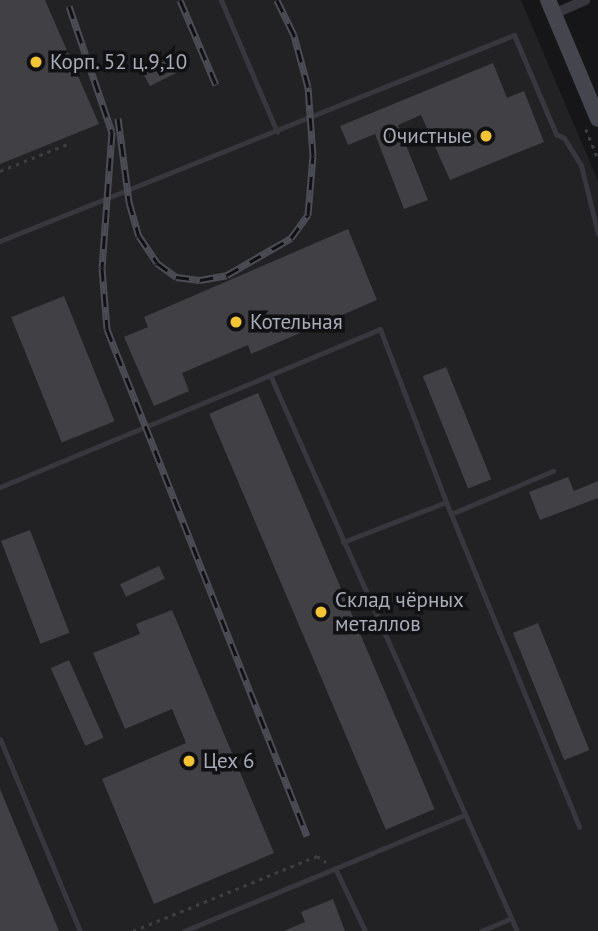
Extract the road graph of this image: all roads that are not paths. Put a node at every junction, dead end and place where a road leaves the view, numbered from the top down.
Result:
1 (221, 0) edge
2 (585, 0) edge
3 (551, 7) edge
4 (598, 119) edge
5 (277, 132) junction
6 (598, 234) edge
7 (0, 241) edge
8 (270, 375) junction
9 (553, 471) dead end
10 (0, 487) edge
11 (446, 502) junction
12 (451, 514) junction
13 (343, 542) junction
14 (0, 739) edge
15 (464, 815) junction
16 (579, 827) dead end
17 (335, 868) junction
18 (511, 918) junction
19 (80, 931) edge
20 (184, 931) edge
21 (365, 931) edge
22 (481, 931) edge
23 (517, 931) edge

1 - 5 lane
2 - 3 street
3 - 4 main road
5 - 6 lane
5 - 7 lane
8 - 10 lane
8 - 11 lane
8 - 13 lane
9 - 12 lane
11 - 12 lane
11 - 13 lane
12 - 16 lane
13 - 15 lane
14 - 19 lane
15 - 17 lane
15 - 18 lane
17 - 20 lane
17 - 21 lane
18 - 22 lane
18 - 23 lane

